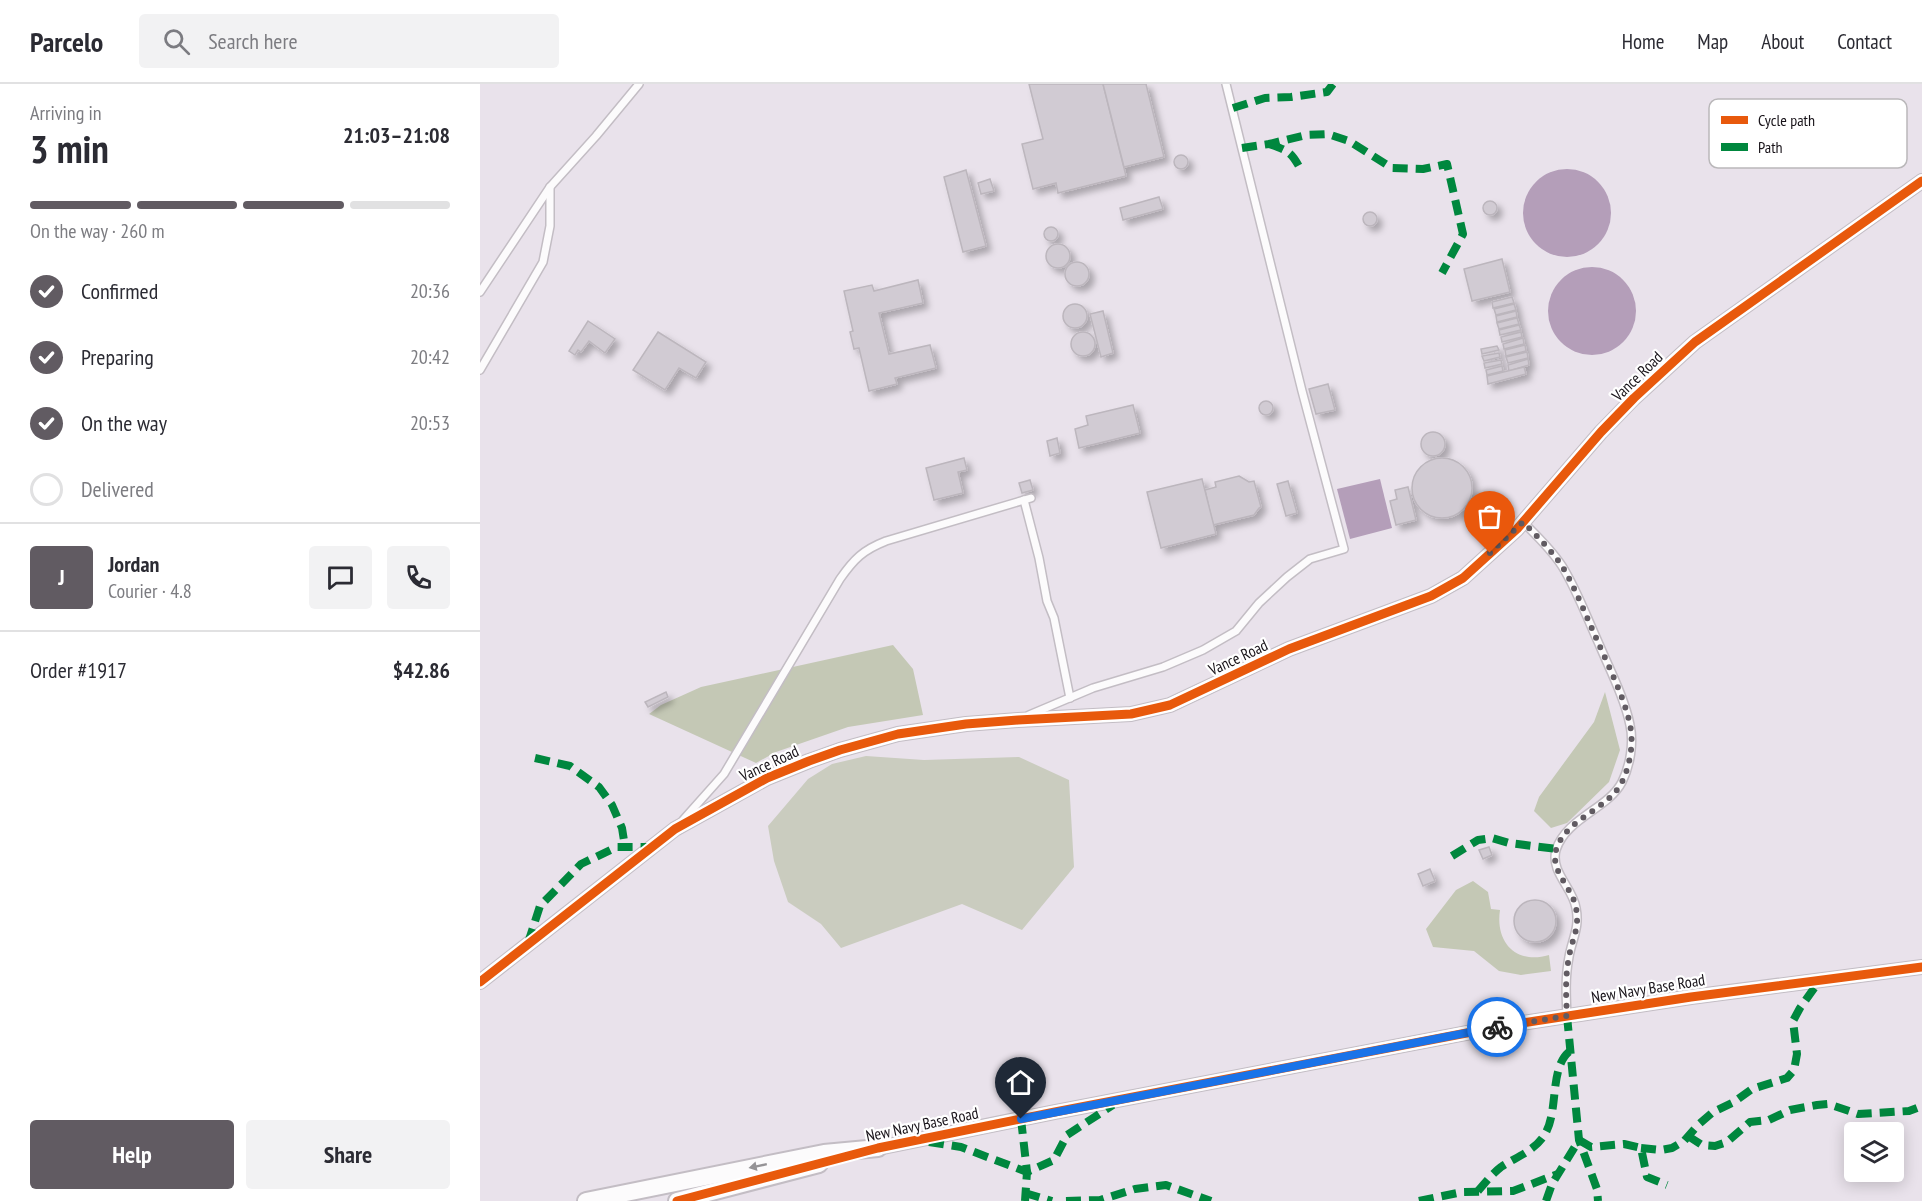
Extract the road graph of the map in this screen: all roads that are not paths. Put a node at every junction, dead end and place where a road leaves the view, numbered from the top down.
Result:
1 (639, 84) edge
2 (1226, 84) edge
3 (1922, 181) edge
4 (550, 187) junction
5 (480, 292) edge
6 (480, 370) edge
7 (1523, 522) junction
8 (1070, 698) junction
9 (1018, 720) junction
10 (675, 829) junction
11 (1922, 967) edge
12 (480, 982) edge
13 (1567, 1016) junction
14 (878, 1148) junction
15 (586, 1201) edge
16 (677, 1201) edge

1 - 4 lane
2 - 8 lane
3 - 7 street, Vance Road
4 - 5 lane
4 - 6 lane
7 - 9 street, Vance Road
7 - 13 lane
8 - 9 lane
8 - 10 lane
9 - 10 street, Vance Road
10 - 12 street, Vance Road
11 - 13 street, New Navy Base Road
13 - 14 street, New Navy Base Road
14 -> 15 street, New Navy Base Road
14 - 16 street, New Navy Base Road

